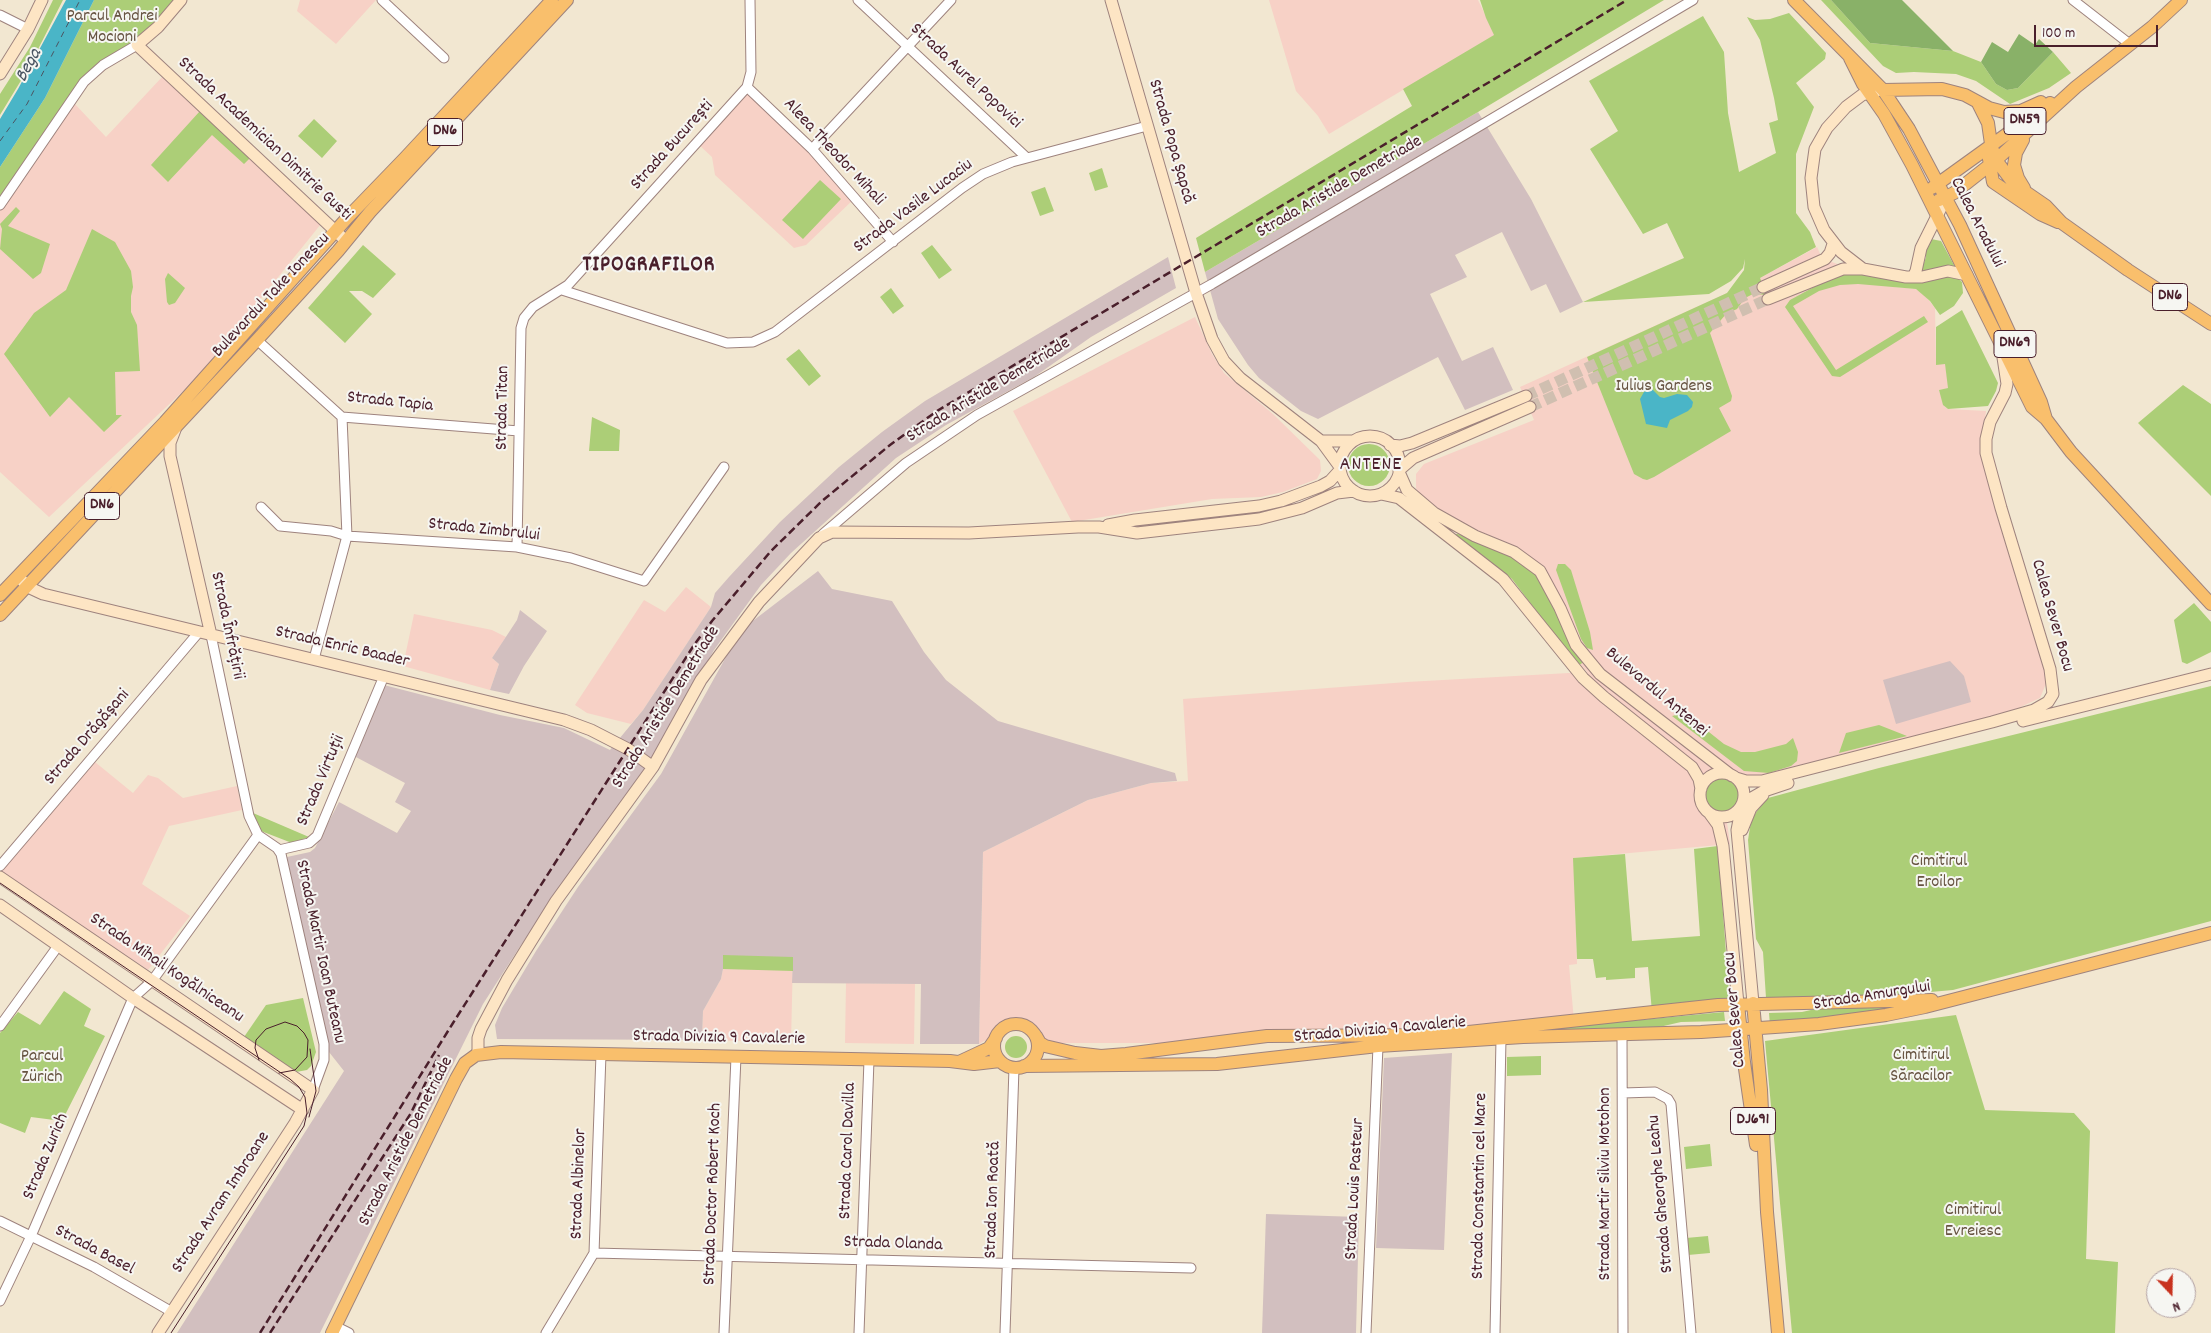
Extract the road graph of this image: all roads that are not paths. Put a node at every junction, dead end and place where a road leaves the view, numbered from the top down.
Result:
1 (42, 0) edge
2 (181, 0) edge
3 (382, 0) edge
4 (552, 0) edge
5 (567, 0) edge
6 (750, 0) edge
7 (858, 0) edge
8 (951, 0) edge
9 (1111, 0) edge
10 (1693, 0) edge
11 (1794, 0) edge
12 (2073, 0) edge
13 (2181, 0) edge
14 (0, 15) edge
15 (28, 29) junction
16 (2131, 44) junction
17 (137, 45) junction
18 (907, 47) junction
19 (444, 58) dead end
20 (1850, 58) junction
21 (0, 74) edge
22 (747, 87) junction
23 (2076, 87) junction
24 (1883, 90) junction
25 (1868, 93) junction
26 (2058, 97) junction
27 (1978, 102) junction
28 (1147, 126) junction
29 (2028, 133) junction
30 (1991, 144) junction
31 (812, 150) junction
32 (1028, 158) junction
33 (1992, 163) junction
34 (1993, 182) junction
35 (1937, 183) junction
36 (1960, 188) junction
37 (2031, 196) junction
38 (1928, 197) junction
39 (1946, 198) junction
40 (0, 205) edge
41 (1937, 214) junction
42 (2062, 224) junction
43 (335, 230) junction
44 (346, 241) junction
45 (893, 242) junction
46 (1833, 244) junction
47 (1863, 269) junction
48 (1967, 275) junction
49 (1913, 277) junction
50 (1764, 287) tunnel mouth
51 (562, 290) junction
52 (1196, 293) junction
53 (1768, 299) tunnel mouth
54 (2211, 324) edge
55 (257, 340) junction
56 (1999, 343) junction
57 (342, 417) junction
58 (2046, 419) junction
59 (177, 425) junction
60 (519, 431) junction
61 (1321, 441) junction
62 (1353, 441) junction
63 (1390, 445) junction
64 (724, 467) dead end
65 (1340, 469) junction
66 (1399, 471) junction
67 (1354, 491) junction
68 (1381, 494) junction
69 (261, 507) dead end
70 (1099, 527) junction
71 (347, 536) junction
72 (819, 538) junction
73 (517, 547) junction
74 (23, 582) junction
75 (0, 595) edge
76 (2211, 604) edge
77 (0, 615) edge
78 (205, 633) junction
79 (314, 659) junction
80 (2207, 674) edge
81 (384, 676) junction
82 (2053, 694) junction
83 (2073, 707) junction
84 (653, 767) junction
85 (1734, 777) junction
86 (1772, 788) junction
87 (1700, 791) junction
88 (1742, 804) junction
89 (1710, 814) junction
90 (258, 835) junction
91 (1738, 842) junction
92 (279, 850) junction
93 (0, 866) edge
94 (0, 877) edge
95 (0, 905) edge
96 (2211, 933) edge
97 (58, 946) junction
98 (152, 981) junction
99 (1994, 990) junction
100 (133, 998) junction
101 (1753, 1003) junction
102 (1738, 1004) junction
103 (0, 1026) edge
104 (1740, 1029) junction
105 (1755, 1029) junction
106 (1622, 1035) junction
107 (1036, 1036) junction
108 (996, 1037) junction
109 (1501, 1039) junction
110 (1378, 1046) junction
111 (478, 1054) junction
112 (601, 1054) junction
113 (736, 1057) junction
114 (869, 1060) junction
115 (1000, 1061) junction
116 (959, 1062) junction
117 (1019, 1067) junction
118 (313, 1090) junction
119 (1624, 1093) junction
120 (303, 1110) junction
121 (1767, 1212) junction
122 (0, 1220) edge
123 (31, 1236) junction
124 (594, 1253) junction
125 (727, 1256) junction
126 (861, 1260) junction
127 (1008, 1265) junction
128 (1191, 1268) dead end
129 (0, 1301) edge
130 (172, 1312) junction
131 (334, 1330) edge
132 (158, 1333) edge
133 (349, 1333) edge
134 (546, 1333) edge
135 (724, 1333) edge
136 (858, 1333) edge
137 (1005, 1333) edge
138 (1366, 1333) edge
139 (1495, 1333) edge
140 (1623, 1333) edge
141 (1691, 1333) edge
142 (1778, 1333) edge

1 - 15 street
2 - 17 street
3 - 19 street
4 - 43 main road, Bulevardul Take Ionescu / DN6
5 - 44 main road, Bulevardul Take Ionescu / DN6
6 - 22 street
7 - 18 street, Strada Aurel Popovici
8 - 18 street
9 - 28 street, Strada Popa Șapcă
10 - 52 street, Strada Aristide Demetriade
11 - 20 main road, Calea Aradului
12 - 16 street
13 - 16 main road, DN59
14 - 15 street
15 - 21 street
16 - 23 main road, DN59
17 - 40 street
17 - 43 street, Strada Academician Dimitrie Gusti
18 - 31 street
18 - 32 street, Strada Aurel Popovici
20 - 24 main road, Calea Aradului
20 - 25 main road, Calea Aradului
22 - 31 street, Aleea Theodor Mihali
22 - 51 street, Strada București
23 - 26 main road, DN59
23 - 29 main road, DN59
24 - 25 street
24 - 27 main road
24 - 35 main road, Calea Aradului / DN69
25 - 38 main road, Calea Aradului
25 - 46 street
26 - 27 main road
26 - 30 main road, DN59
27 - 30 main road
28 - 32 street, Strada Vasile Lucaciu
28 - 52 street, Strada Popa Șapcă
29 - 33 main road, DN59
29 - 37 main road, DN6
30 - 33 main road
30 - 35 main road
31 - 45 street, Aleea Theodor Mihali
32 - 45 street, Strada Vasile Lucaciu
33 - 34 main road
33 - 36 main road
33 - 37 main road, DN6
34 - 36 main road
34 - 42 main road, DN6
35 - 38 main road
35 - 39 main road, Calea Aradului / DN69
36 - 39 main road
37 - 42 main road, DN6
38 - 39 main road
38 - 41 main road, Calea Aradului / DN69
39 - 41 street
39 - 58 main road, Calea Aradului / DN69
41 - 48 main road, Calea Aradului / DN69
41 - 49 street
42 - 54 main road, DN6
43 - 44 street, Strada Academician Dimitrie Gusti
43 - 74 main road, Bulevardul Take Ionescu / DN6
44 - 55 main road, Bulevardul Take Ionescu / DN6
45 - 51 street, Strada Vasile Lucaciu
46 - 47 street
46 - 50 street
47 - 49 street
47 - 53 street
48 - 49 street
48 - 56 main road, Calea Aradului / DN69
51 - 60 street, Strada Titan
52 - 61 street
52 - 72 street, Strada Aristide Demetriade
55 - 57 street, Strada Tapia
55 - 59 main road, Bulevardul Take Ionescu / DN6
56 - 58 main road, Calea Aradului / DN69
56 - 82 street, Calea Sever Bocu
57 - 60 street, Strada Tapia
57 - 71 street
58 - 76 main road, Calea Aradului / DN69
59 - 74 main road, Bulevardul Take Ionescu / DN6
59 - 78 street, Strada Înfrățirii
60 - 73 street, Strada Titan
61 - 62 street
61 - 65 street
62 - 63 street
62 - 65 street
63 - 66 street
63 - 66 street
64 - 73 street, Strada Zimbrului
65 - 67 street
65 - 70 street
66 - 68 street
66 - 85 street, Bulevardul Antenei
67 - 68 street
67 - 70 street
68 - 87 street, Bulevardul Antenei
69 - 71 street, Strada Zimbrului
70 - 72 street
71 - 73 street, Strada Zimbrului
71 - 79 street
72 - 84 street, Strada Aristide Demetriade
74 - 75 main road, Bulevardul Take Ionescu / DN6
74 - 77 main road, Bulevardul Take Ionescu / DN6
74 - 78 street, Strada Enric Baader
78 - 79 street, Strada Enric Baader
78 - 90 street, Strada Înfrățirii
78 - 93 street, Strada Drăgășani
79 - 81 street, Strada Enric Baader
80 - 83 street
81 - 84 street, Strada Enric Baader
81 - 92 street, Strada Virtuții
82 - 83 street
82 - 85 street, Calea Sever Bocu
83 - 86 street
84 - 111 street, Strada Aristide Demetriade
85 - 87 street
85 - 88 street, DJ691
86 - 88 street
86 - 91 street
87 - 89 street, DJ691
88 - 89 street
88 - 91 street, Calea Sever Bocu / DJ691
89 - 102 street, Calea Sever Bocu / DJ691
90 - 92 street
90 - 98 street
91 - 101 street, Calea Sever Bocu / DJ691
92 - 118 street, Strada Martir Ioan Buteanu
94 - 98 street, Strada Mihail Kogălniceanu
95 - 97 street
96 - 99 main road, Strada Amurgului
97 - 100 street
97 - 103 street
98 - 100 street
98 - 118 street, Strada Mihail Kogălniceanu
99 - 101 main road, Strada Amurgului
99 - 105 main road, Strada Amurgului
100 - 120 street
100 - 123 street, Strada Zurich
101 - 102 main road, Strada Amurgului
101 - 105 main road, Calea Sever Bocu / DJ691
102 - 104 main road, Calea Sever Bocu / DJ691
102 - 107 main road, Strada Divizia 9 Cavalerie
104 - 105 main road, Strada Amurgului
104 - 106 main road, Strada Divizia 9 Cavalerie
104 - 121 main road, Calea Sever Bocu / DJ691
105 - 121 main road, Calea Sever Bocu / DJ691
106 - 109 main road, Strada Divizia 9 Cavalerie
106 - 119 street, Strada Martir Silviu Motohon
107 - 108 main road
107 - 117 main road
108 - 115 main road
108 - 116 main road, Strada Divizia 9 Cavalerie
109 - 110 main road, Strada Divizia 9 Cavalerie
109 - 139 street, Strada Constantin cel Mare
110 - 117 main road, Strada Divizia 9 Cavalerie
110 - 138 street, Strada Louis Pasteur
111 - 112 main road, Strada Divizia 9 Cavalerie
111 - 131 main road, Strada Aristide Demetriade
112 - 113 main road, Strada Divizia 9 Cavalerie
112 - 124 street, Strada Albinelor
113 - 114 main road, Strada Divizia 9 Cavalerie
113 - 125 street, Strada Doctor Robert Koch
114 - 116 main road, Strada Divizia 9 Cavalerie
114 - 126 street, Strada Carol Davilla
115 - 116 main road, Strada Divizia 9 Cavalerie
115 - 117 main road
117 - 127 street, Strada Ion Roată
118 - 120 street, Strada Avram Imbroane
119 - 140 street, Strada Martir Silviu Motohon
119 - 141 street, Strada Gheorghe Leahu
120 - 130 street, Strada Avram Imbroane
121 - 142 main road, Calea Sever Bocu / DJ691
122 - 123 street, Strada Basel
123 - 129 street, Strada Zurich
123 - 130 street, Strada Basel
124 - 125 street, Strada Olanda
124 - 134 street, Strada Albinelor
125 - 126 street, Strada Olanda
125 - 135 street, Strada Doctor Robert Koch
126 - 127 street, Strada Olanda
126 - 136 street, Strada Carol Davilla
127 - 128 street, Strada Olanda
127 - 137 street, Strada Ion Roată
130 - 132 street, Strada Avram Imbroane
131 - 133 street

